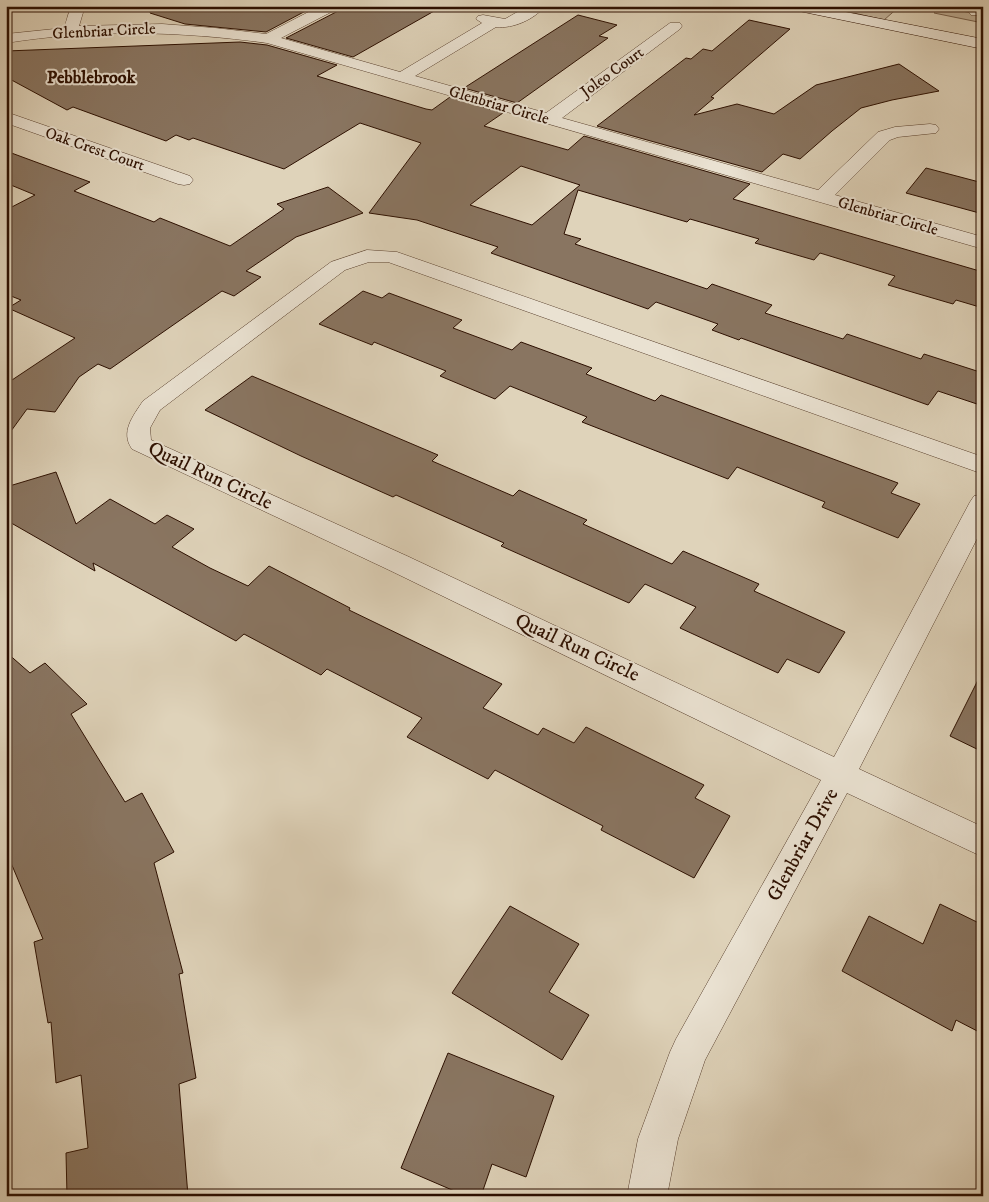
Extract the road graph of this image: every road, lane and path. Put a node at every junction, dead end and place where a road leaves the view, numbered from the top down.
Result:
1 (78, 6) edge
2 (332, 6) edge
3 (538, 6) edge
4 (794, 6) edge
5 (877, 24) junction
6 (675, 26) dead end
7 (70, 32) junction
8 (6, 39) edge
9 (268, 39) junction
10 (983, 44) edge
11 (983, 50) edge
12 (402, 77) junction
13 (6, 117) edge
14 (549, 119) junction
15 (930, 129) dead end
16 (184, 180) dead end
17 (822, 198) junction
18 (983, 243) edge
19 (983, 466) edge
20 (983, 502) edge
21 (842, 774) junction
22 (983, 843) edge
23 (647, 1196) edge

1 - 7 street
2 - 9 street
3 - 12 street
4 - 5 street
5 - 10 street
5 - 11 street
6 - 14 street, Joleo Court
7 - 8 street, Glenbriar Circle
7 - 9 street, Glenbriar Circle
9 - 12 street, Glenbriar Circle
12 - 14 street, Glenbriar Circle
13 - 16 street, Oak Crest Court
14 - 17 street, Glenbriar Circle
15 - 17 street
17 - 18 street, Glenbriar Circle
19 - 21 street, Quail Run Circle
20 - 21 street, Glenbriar Drive
21 - 22 street, Quail Run Circle
21 - 23 street, Glenbriar Drive

